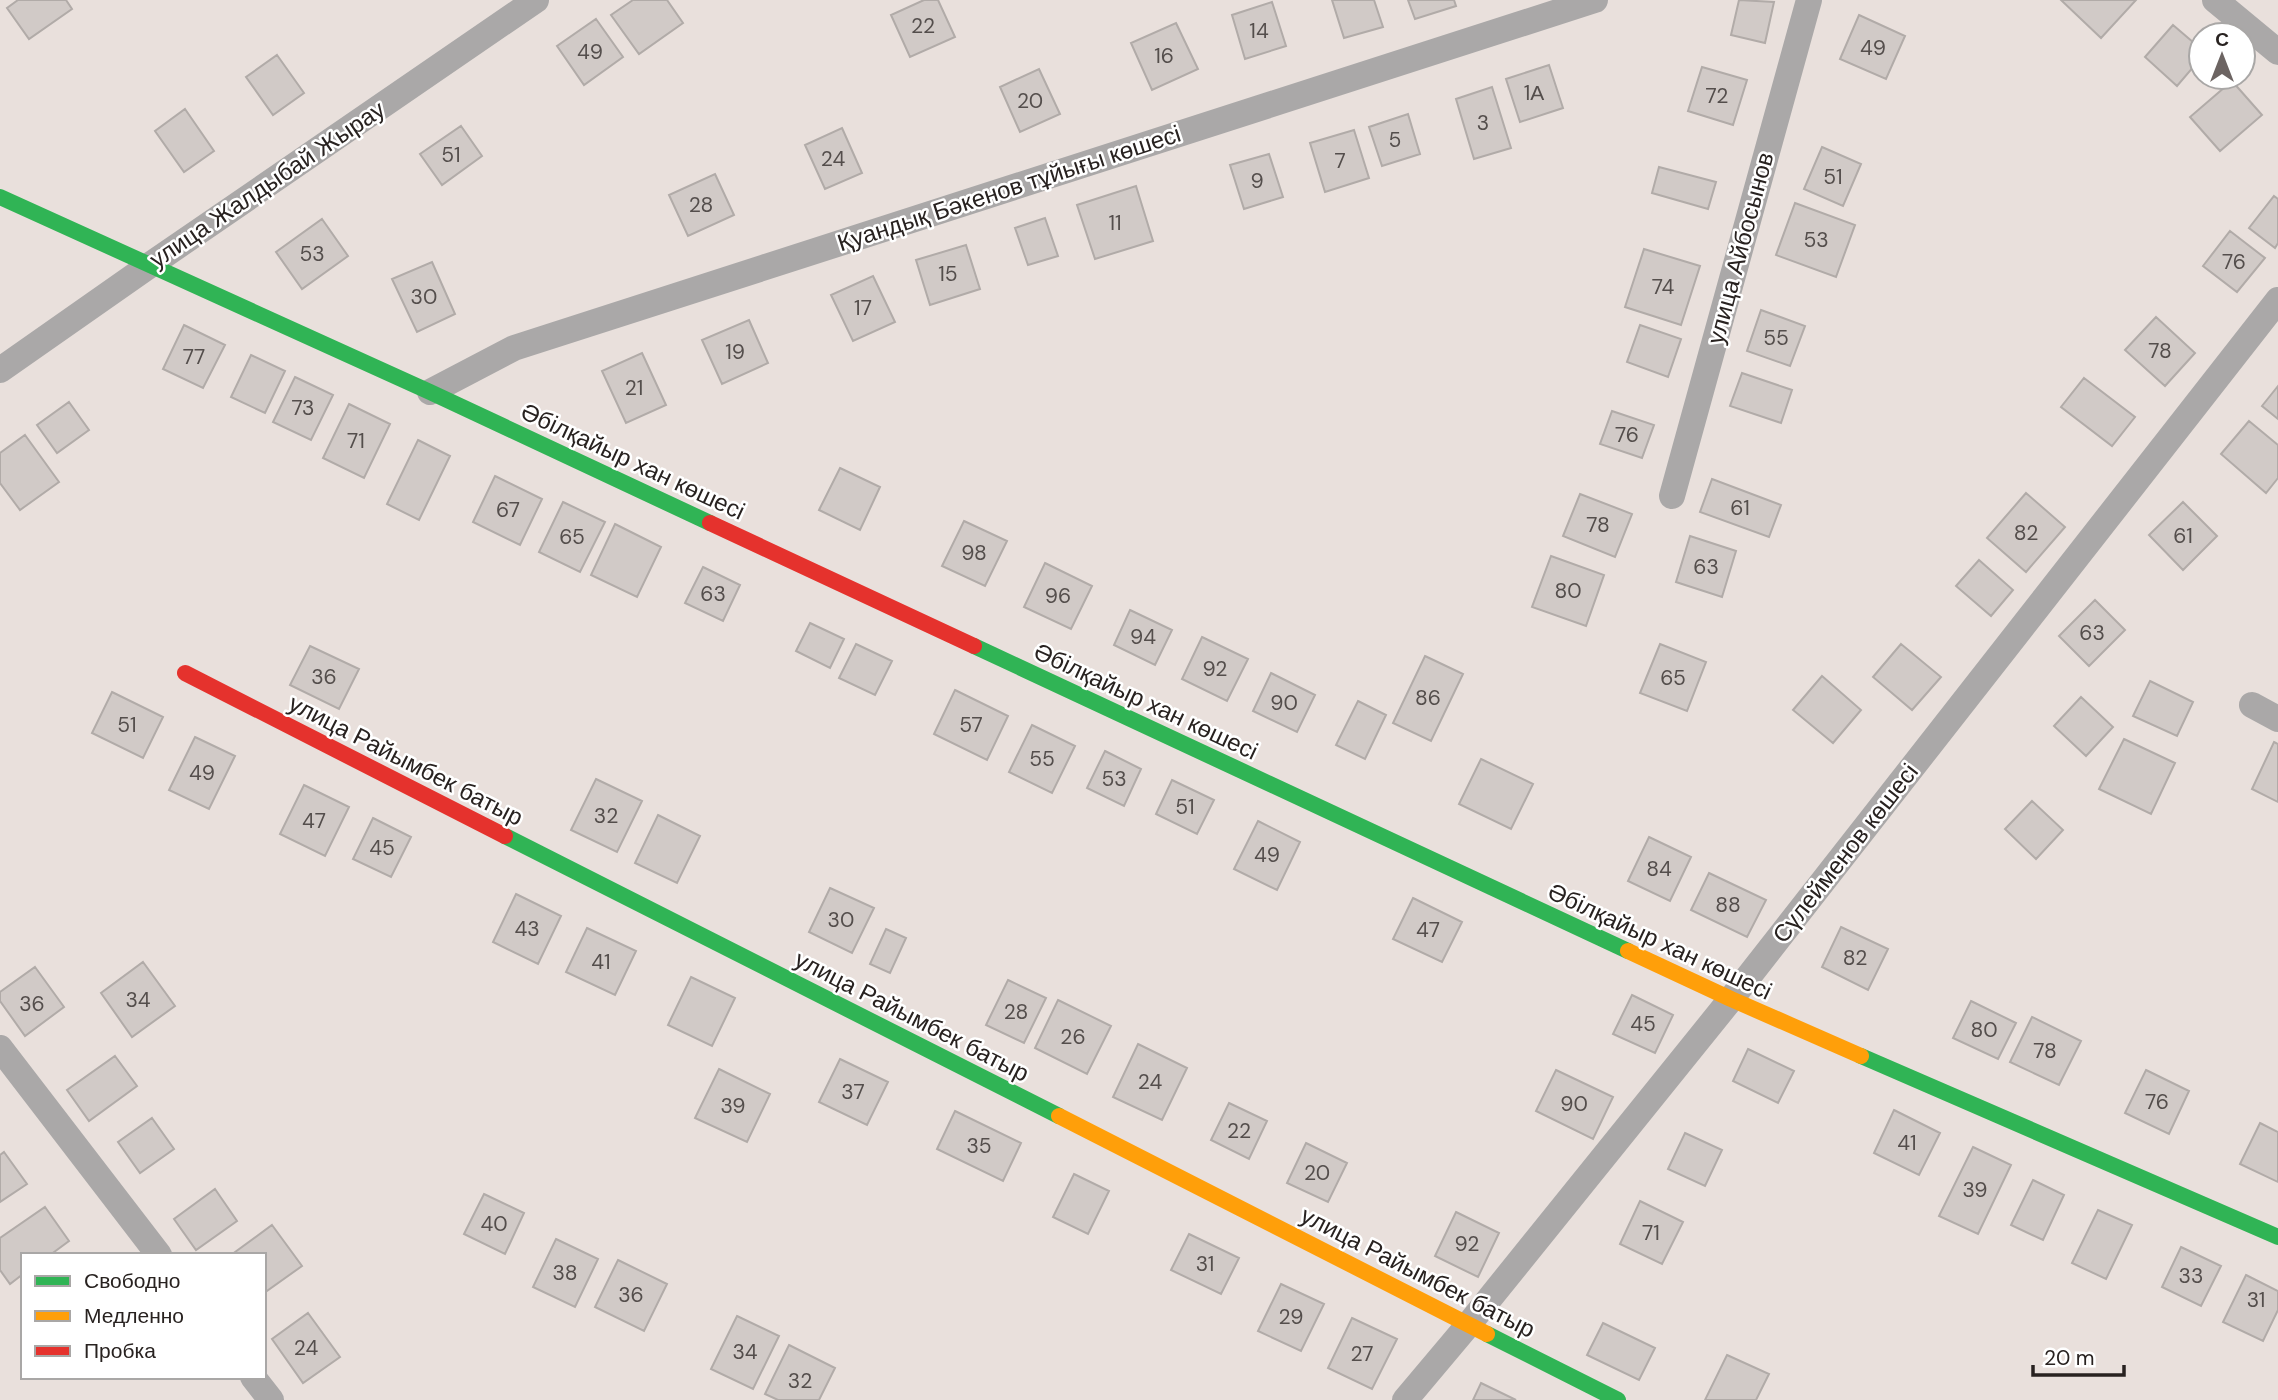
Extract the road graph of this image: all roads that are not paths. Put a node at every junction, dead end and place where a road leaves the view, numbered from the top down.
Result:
1 (536, 0) edge
2 (1595, 0) edge
3 (1809, 0) edge
4 (2215, 0) edge
5 (2278, 52) edge
6 (0, 197) edge
7 (150, 265) junction
8 (2278, 300) edge
9 (0, 370) edge
10 (430, 392) junction
11 (1672, 496) dead end
12 (185, 673) dead end
13 (2252, 705) dead end
14 (2278, 719) edge
15 (1731, 999) junction
16 (0, 1048) edge
17 (2278, 1237) edge
18 (157, 1253) edge
19 (1469, 1324) junction
20 (255, 1379) edge
21 (271, 1400) edge
22 (1405, 1400) edge
23 (1618, 1400) edge

1 - 7 street, улица Жалдыбай Жырау
2 - 10 street, Қуандық Бәкенов тұйығы көшесі
3 - 11 street, улица Айбосынов
4 - 5 street
6 - 7 street, Әбілқайыр хан көшесі
7 - 9 street, улица Жалдыбай Жырау
7 - 10 street, Әбілқайыр хан көшесі
8 - 15 street, Сүлейменов көшесі
10 - 15 street, Әбілқайыр хан көшесі
12 - 19 street, улица Райымбек батыр
13 - 14 street
15 - 17 street, Әбілқайыр хан көшесі
15 - 19 street, Сүлейменов көшесі
16 - 18 street
19 - 22 street, Сүлейменов көшесі
19 - 23 street, улица Райымбек батыр
20 - 21 street

